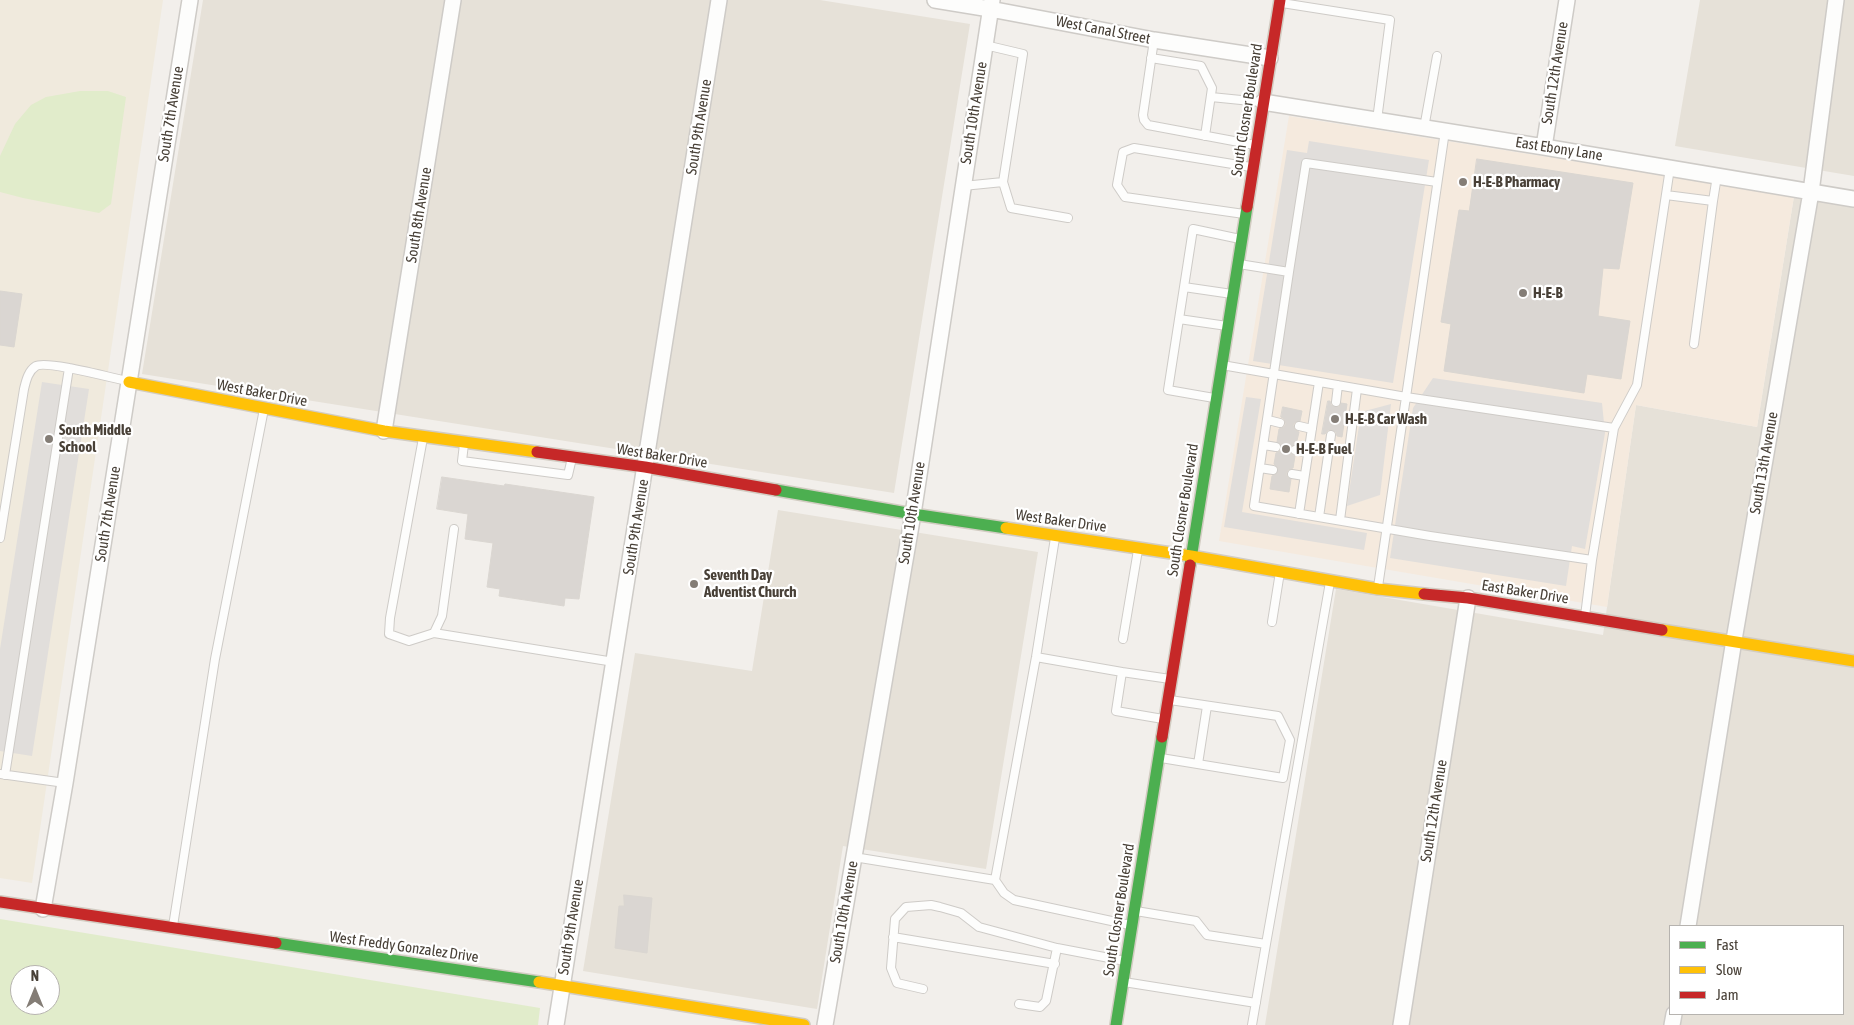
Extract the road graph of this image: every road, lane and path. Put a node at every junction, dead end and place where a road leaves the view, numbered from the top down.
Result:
1 (190, 0) edge
2 (453, 0) edge
3 (719, 0) edge
4 (935, 0) edge
5 (1326, 0) edge
6 (1567, 0) edge
7 (1836, 0) edge
8 (1280, 1) edge
9 (991, 4) edge
10 (1324, 9) junction
11 (1154, 40) junction
12 (985, 45) junction
13 (1204, 48) junction
14 (1437, 56) dead end
15 (1151, 58) junction
16 (1270, 58) junction
17 (1201, 66) junction
18 (1211, 97) junction
19 (1263, 102) junction
20 (1376, 120) junction
21 (1424, 128) junction
22 (1445, 131) junction
23 (1205, 136) junction
24 (1256, 146) junction
25 (1544, 146) junction
26 (1253, 167) junction
27 (1670, 168) junction
28 (1717, 176) junction
29 (1003, 182) junction
30 (1437, 182) junction
31 (963, 186) junction
32 (1811, 192) junction
33 (1666, 195) junction
34 (1854, 199) edge
35 (1713, 201) junction
36 (1245, 214) junction
37 (1068, 218) dead end
38 (1242, 239) junction
39 (1238, 264) junction
40 (1289, 272) junction
41 (1184, 287) junction
42 (1233, 294) junction
43 (1179, 319) junction
44 (1228, 327) junction
45 (1694, 344) dead end
46 (1221, 365) junction
47 (68, 368) junction
48 (1275, 374) junction
49 (129, 382) junction
50 (1319, 382) junction
51 (1338, 385) junction
52 (1357, 388) junction
53 (1406, 397) junction
54 (1216, 398) junction
55 (1336, 402) dead end
56 (264, 409) junction
57 (1268, 420) junction
58 (1280, 422) dead end
59 (1300, 426) dead end
60 (1614, 428) junction
61 (1312, 429) junction
62 (384, 430) junction
63 (1331, 435) dead end
64 (424, 436) junction
65 (464, 442) junction
66 (1264, 445) junction
67 (1276, 447) dead end
68 (1295, 450) dead end
69 (1308, 453) junction
70 (572, 457) junction
71 (645, 467) junction
72 (1260, 468) junction
73 (1273, 470) dead end
74 (1292, 474) dead end
75 (1304, 476) junction
76 (912, 514) junction
77 (1299, 514) junction
78 (1319, 517) junction
79 (1340, 520) junction
80 (1386, 528) junction
81 (454, 529) dead end
82 (1055, 536) junction
83 (0, 538) edge
84 (1138, 548) junction
85 (1191, 556) junction
86 (1592, 560) junction
87 (1280, 572) junction
88 (1330, 580) junction
89 (1378, 589) junction
90 (1468, 598) junction
91 (1585, 617) junction
92 (1272, 622) dead end
93 (434, 633) junction
94 (1123, 639) dead end
95 (1734, 640) junction
96 (1036, 656) junction
97 (1854, 661) edge
98 (614, 662) junction
99 (1122, 672) junction
100 (1171, 679) junction
101 (1168, 700) junction
102 (1207, 706) junction
103 (1165, 720) junction
104 (1159, 758) junction
105 (1198, 764) junction
106 (2, 774) edge
107 (65, 783) junction
108 (854, 856) junction
109 (995, 880) junction
110 (0, 902) edge
111 (43, 909) junction
112 (1134, 911) junction
113 (1688, 925) edge
114 (1132, 926) junction
115 (173, 928) junction
116 (893, 937) junction
117 (1266, 944) junction
118 (1057, 948) junction
119 (1127, 962) junction
120 (1054, 964) junction
121 (1123, 982) junction
122 (562, 985) junction
123 (923, 989) dead end
124 (1256, 1003) junction
125 (1019, 1004) dead end
126 (556, 1025) edge
127 (804, 1025) edge
128 (825, 1025) edge
129 (1116, 1025) edge
130 (1252, 1025) edge
131 (1401, 1025) edge

1 - 49 street, South 7th Avenue
2 - 62 street, South 8th Avenue
3 - 71 street, South 9th Avenue
4 - 9 street, West Canal Street
5 - 10 lane
6 - 25 street, South 12th Avenue
7 - 32 street, South 13th Avenue
8 - 10 lane
8 - 16 main road, South Closner Boulevard
9 - 11 street, West Canal Street
9 - 12 street, South 10th Avenue
10 - 20 lane
11 - 13 street, West Canal Street
11 - 15 lane
12 - 29 lane
12 - 31 street, South 10th Avenue
13 - 16 street, West Canal Street
13 - 17 lane
14 - 21 lane
15 - 17 lane
15 - 23 lane
16 - 19 main road, South Closner Boulevard
17 - 18 lane
18 - 19 lane
18 - 23 lane
19 - 20 street, East Ebony Lane
19 - 24 main road, South Closner Boulevard
20 - 21 street, East Ebony Lane
21 - 22 street, East Ebony Lane
22 - 25 street, East Ebony Lane
22 - 30 lane
23 - 24 lane
24 - 26 main road, South Closner Boulevard
25 - 27 street, East Ebony Lane
26 - 36 main road, South Closner Boulevard
26 - 36 lane
27 - 28 street, East Ebony Lane
27 - 33 lane
28 - 32 street, East Ebony Lane
28 - 35 lane
29 - 31 lane
29 - 37 lane
30 - 40 lane
30 - 53 lane
31 - 76 street, South 10th Avenue
32 - 34 street, East Ebony Lane
32 - 95 street, South 13th Avenue
33 - 35 lane
33 - 60 lane
35 - 45 lane
36 - 38 main road, South Closner Boulevard
38 - 39 main road, South Closner Boulevard
38 - 41 lane
39 - 40 lane
39 - 42 main road, South Closner Boulevard
40 - 48 lane
41 - 42 lane
41 - 43 lane
42 - 44 main road, South Closner Boulevard
43 - 44 lane
43 - 54 lane
44 - 46 main road, South Closner Boulevard
46 - 48 lane
46 - 54 main road, South Closner Boulevard
47 - 49 lane
47 - 83 lane
47 - 106 lane
48 - 50 lane
48 - 57 lane
49 - 56 main road, West Baker Drive
49 - 107 street, South 7th Avenue
50 - 51 lane
50 - 61 lane
51 - 52 lane
51 - 55 lane
52 - 53 lane
52 - 79 lane
53 - 60 lane
53 - 80 lane
54 - 85 main road, South Closner Boulevard
56 - 62 main road, West Baker Drive
56 - 115 lane
57 - 58 lane
57 - 66 lane
59 - 61 lane
60 - 86 lane
61 - 69 lane
62 - 64 main road, West Baker Drive
63 - 78 lane
64 - 65 main road, West Baker Drive
64 - 93 lane
65 - 70 main road, West Baker Drive
65 - 70 lane
66 - 67 lane
66 - 72 lane
68 - 69 lane
69 - 75 lane
70 - 71 main road, West Baker Drive
71 - 76 main road, West Baker Drive
71 - 98 street, South 9th Avenue
72 - 73 lane
72 - 77 lane
74 - 75 lane
75 - 77 lane
76 - 82 main road, West Baker Drive
76 - 108 street, South 10th Avenue
77 - 78 lane
78 - 79 lane
79 - 80 lane
80 - 86 lane
80 - 89 lane
81 - 93 lane
82 - 84 main road, West Baker Drive
82 - 96 lane
84 - 85 main road, West Baker Drive
84 - 94 lane
85 - 87 main road, East Baker Drive
85 - 100 main road, South Closner Boulevard
86 - 91 lane
87 - 88 main road, East Baker Drive
87 - 92 lane
88 - 89 main road, East Baker Drive
88 - 117 lane
89 - 90 main road, East Baker Drive
90 - 91 main road, East Baker Drive
90 - 131 street, South 12th Avenue
91 - 95 main road, East Baker Drive
93 - 98 lane
95 - 97 main road, East Baker Drive
95 - 113 street, South 13th Avenue
96 - 99 lane
96 - 109 lane
98 - 122 street, South 9th Avenue
99 - 100 lane
99 - 103 lane
100 - 101 main road, South Closner Boulevard
101 - 102 lane
101 - 103 main road, South Closner Boulevard
102 - 105 lane
102 - 105 lane
103 - 104 main road, South Closner Boulevard
104 - 105 lane
104 - 112 main road, South Closner Boulevard
106 - 107 lane
107 - 111 street, South 7th Avenue
108 - 109 lane
108 - 128 street, South 10th Avenue
109 - 114 lane
110 - 111 main road, West Freddy Gonzalez Drive
111 - 115 main road, West Freddy Gonzalez Drive
112 - 114 main road, South Closner Boulevard
112 - 117 lane
114 - 119 main road, South Closner Boulevard
115 - 122 main road, West Freddy Gonzalez Drive
116 - 118 lane
116 - 120 lane
116 - 123 lane
117 - 124 lane
118 - 119 lane
118 - 120 lane
119 - 121 main road, South Closner Boulevard
120 - 125 lane
121 - 124 lane
121 - 129 main road, South Closner Boulevard
122 - 126 street, South 9th Avenue
122 - 127 main road, West Freddy Gonzalez Drive
124 - 130 lane

